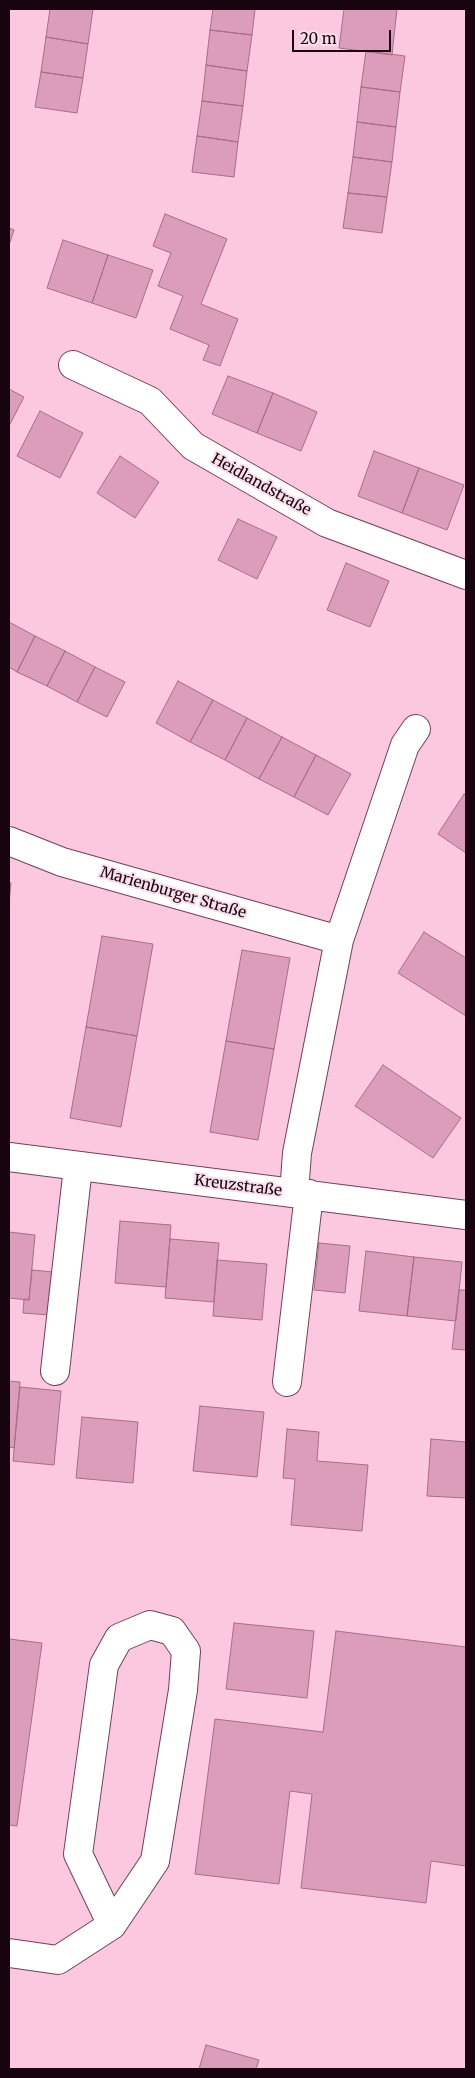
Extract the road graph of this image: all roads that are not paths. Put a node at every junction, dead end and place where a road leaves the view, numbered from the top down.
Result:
1 (73, 365) dead end
2 (466, 575) edge
3 (416, 729) dead end
4 (9, 841) edge
5 (339, 940) junction
6 (9, 1157) edge
7 (78, 1167) junction
8 (301, 1193) junction
9 (466, 1215) edge
10 (55, 1371) dead end
11 (287, 1382) dead end
12 (112, 1925) junction
13 (9, 1953) edge

1 - 2 street, Heidlandstraße
3 - 5 street
4 - 5 street, Marienburger Straße
5 - 8 street
6 - 7 street, Kreuzstraße
7 - 8 street, Kreuzstraße
7 - 10 street
8 - 9 street, Kreuzstraße
8 - 11 street
12 - 12 street
12 - 13 street

